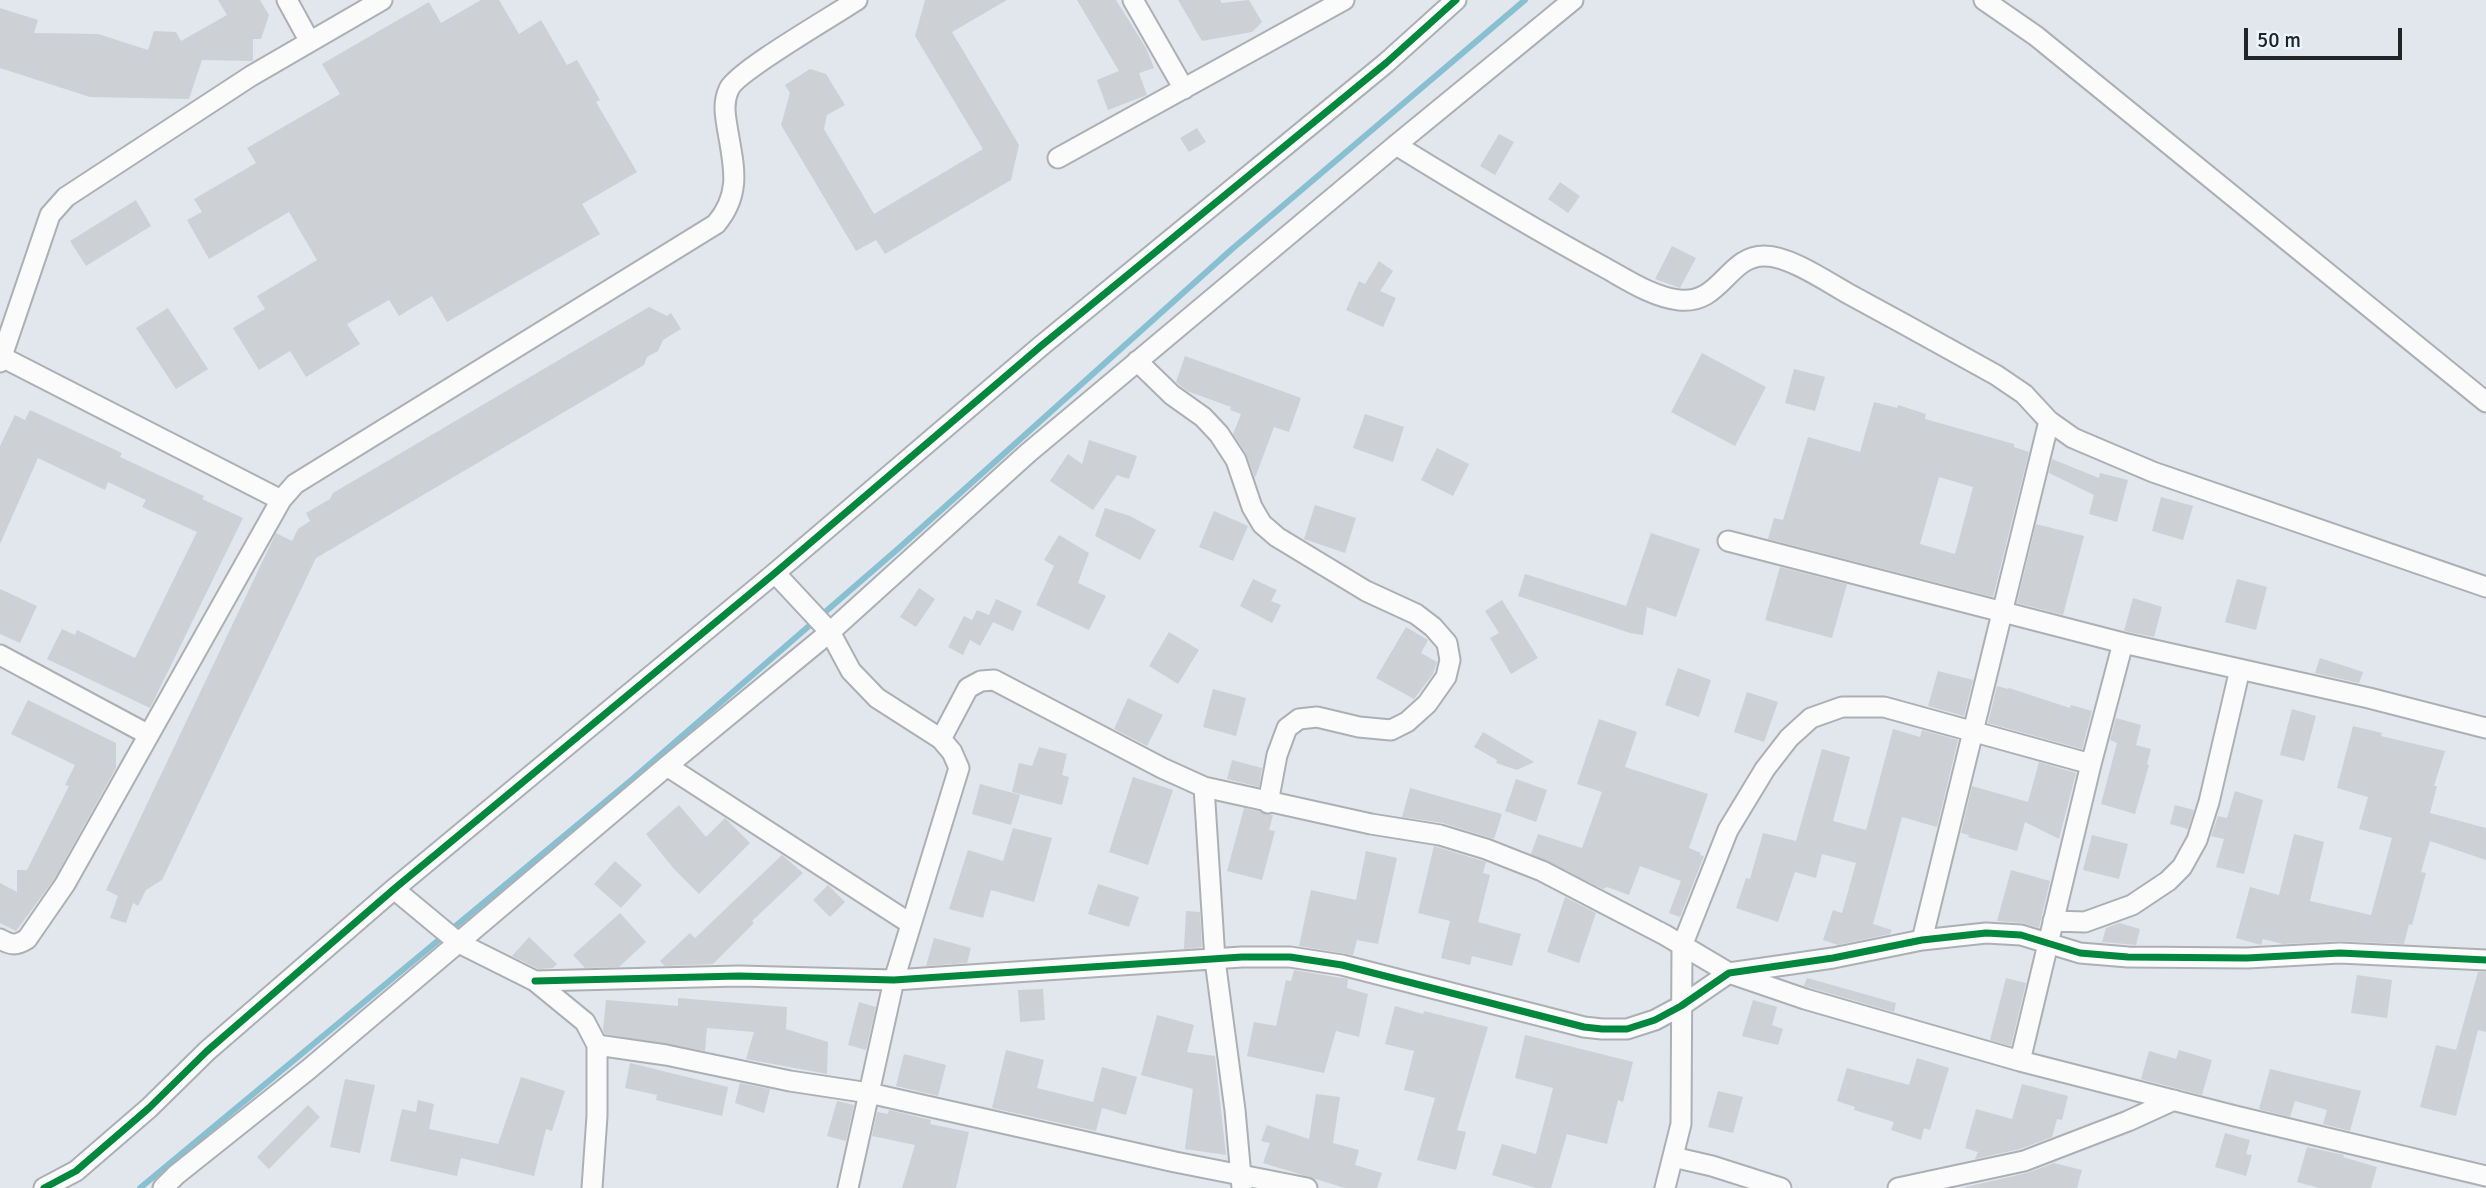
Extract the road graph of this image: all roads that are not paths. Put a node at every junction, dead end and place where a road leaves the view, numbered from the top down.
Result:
1 (287, 0) edge
2 (382, 0) edge
3 (857, 0) edge
4 (1133, 0) edge
5 (1344, 0) edge
6 (1456, 0) edge
7 (1573, 0) edge
8 (1984, 0) edge
9 (310, 42) junction
10 (1184, 89) junction
11 (1396, 145) junction
12 (1058, 158) dead end
13 (1, 359) edge
14 (1137, 361) junction
15 (2486, 402) edge
16 (2049, 421) junction
17 (281, 500) junction
18 (1728, 541) dead end
19 (775, 573) junction
20 (2486, 587) edge
21 (2004, 612) junction
22 (830, 632) junction
23 (2123, 643) junction
24 (0, 655) edge
25 (2240, 669) junction
26 (2486, 728) edge
27 (1974, 732) junction
28 (149, 735) junction
29 (941, 739) junction
30 (2091, 764) junction
31 (667, 766) junction
32 (1203, 787) junction
33 (1268, 803) junction
34 (394, 889) junction
35 (2053, 921) junction
36 (911, 924) junction
37 (0, 939) edge
38 (1922, 940) junction
39 (459, 943) junction
40 (2048, 943) junction
41 (1682, 946) junction
42 (1215, 960) junction
43 (2486, 960) edge
44 (1729, 973) junction
45 (894, 980) junction
46 (535, 981) junction
47 (1681, 1006) junction
48 (597, 1045) junction
49 (2020, 1061) junction
50 (869, 1093) junction
51 (2174, 1100) junction
52 (1673, 1157) junction
53 (2486, 1176) edge
54 (1241, 1181) edge
55 (44, 1188) edge
56 (163, 1188) edge
57 (592, 1188) edge
58 (848, 1188) edge
59 (1307, 1188) edge
60 (1665, 1188) edge
61 (1781, 1188) edge
62 (1898, 1188) edge

1 - 9 street
2 - 9 street
3 - 17 street
4 - 10 street
5 - 10 street
6 - 19 street
7 - 11 street
8 - 15 street
9 - 13 street
10 - 12 street
11 - 14 street
11 - 16 street
13 - 17 street
14 - 22 street
14 - 33 street
16 - 20 street
16 - 21 street
17 - 28 street
18 - 21 street
19 - 22 street
19 - 34 street
21 - 23 street
21 - 27 street
22 - 29 street
22 - 31 street
23 - 25 street
23 - 30 street
24 - 28 street
25 - 26 street
25 - 35 street
27 - 30 street
27 - 38 street
27 - 41 street
28 - 37 street
29 - 32 street
29 - 36 street
30 - 35 street
31 - 36 street
31 - 39 street
32 - 33 street
32 - 42 street
33 - 41 street
34 - 39 street
34 - 55 street
35 - 40 street
36 - 45 street
38 - 40 street
38 - 44 street
39 - 46 street
39 - 56 street
40 - 43 street
40 - 49 street
41 - 44 street
41 - 47 street
42 - 45 street
42 - 47 street
42 - 54 street
44 - 47 street
44 - 49 street
45 - 46 street
45 - 50 street
46 - 48 street
47 - 52 street
48 - 50 street
48 - 57 street
49 - 51 street
50 - 54 street
50 - 58 street
51 - 53 street
51 - 62 street
52 - 60 street
52 - 61 street
54 - 59 street

